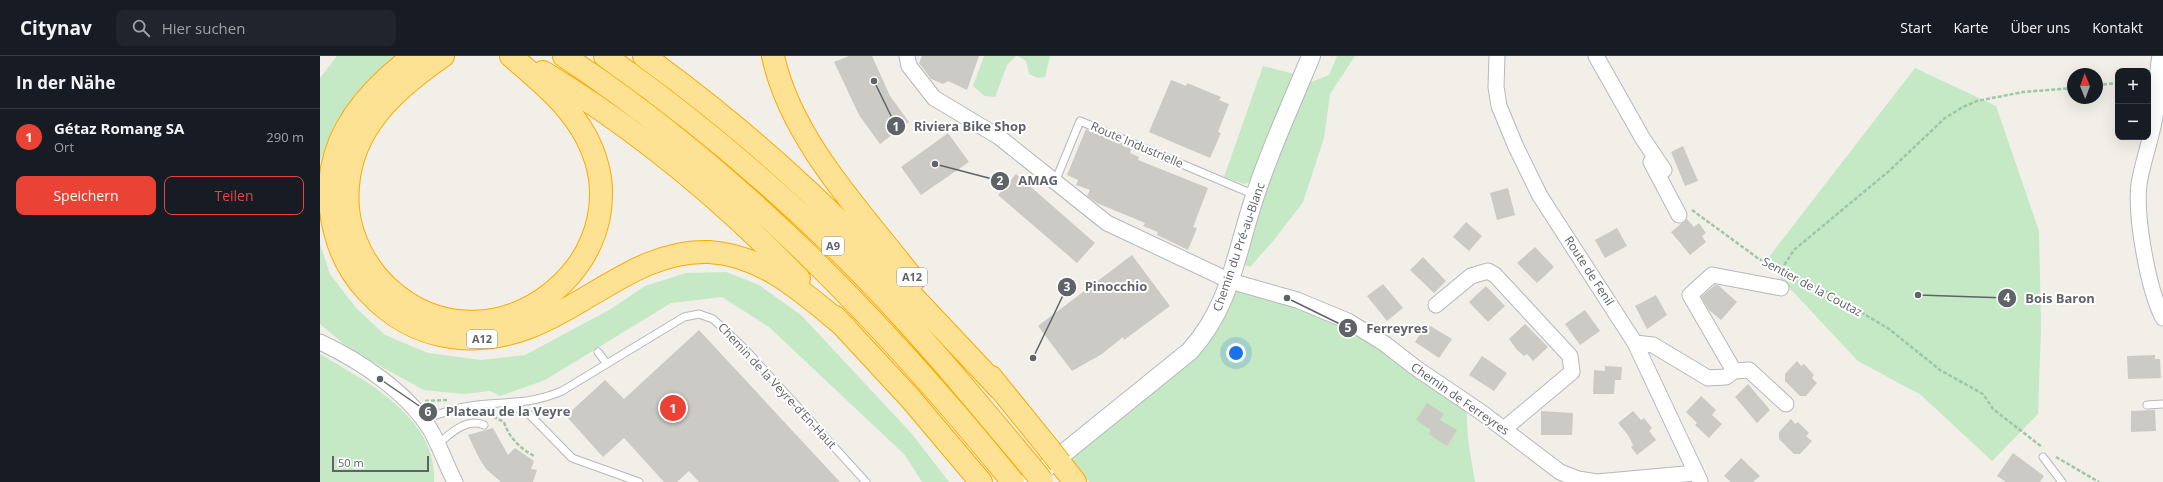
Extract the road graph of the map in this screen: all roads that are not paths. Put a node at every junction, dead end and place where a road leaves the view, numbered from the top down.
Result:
1 (414, 56) edge
2 (443, 56) edge
3 (511, 56) edge
4 (516, 56) edge
5 (564, 56) edge
6 (605, 56) edge
7 (644, 56) edge
8 (773, 56) edge
9 (907, 56) edge
10 (1311, 56) edge
11 (1497, 56) edge
12 (1596, 56) edge
13 (2160, 56) edge
14 (1642, 139) junction
15 (1664, 170) dead end
16 (1055, 182) junction
17 (1255, 195) junction
18 (1683, 209) road end
19 (1230, 281) junction
20 (1781, 288) dead end
21 (1436, 305) dead end
22 (2163, 318) edge
23 (845, 327) junction
24 (320, 342) edge
25 (1635, 343) junction
26 (598, 352) dead end
27 (607, 364) junction
28 (1734, 371) junction
29 (1000, 389) junction
30 (507, 404) junction
31 (1786, 404) dead end
32 (2163, 404) edge
33 (2147, 405) dead end
34 (424, 420) junction
35 (484, 425) dead end
36 (1504, 429) junction
37 (438, 444) junction
38 (2045, 454) road end
39 (445, 463) junction
40 (1036, 478) edge
41 (1698, 478) edge
42 (1579, 481) edge
43 (442, 482) edge
44 (455, 482) edge
45 (639, 482) edge
46 (866, 482) edge
47 (981, 482) edge
48 (1013, 482) edge
49 (1075, 482) edge
50 (2062, 482) edge

1 - 23 highway, A12
2 - 3 highway, A12
4 - 23 highway
5 - 48 highway, A9
6 - 40 highway, A9
7 - 29 highway
8 - 29 highway, A12
9 - 16 street
10 - 17 street, Chemin du Pré-au-Blanc
11 - 25 street, Route de Fenil
12 - 14 street
13 - 22 street
14 - 15 street
14 - 18 street
16 - 17 lane, Route Industrielle
16 - 19 street
17 - 19 street, Chemin du Pré-au-Blanc
19 - 36 street, Chemin de Ferreyres
19 - 40 street, Chemin du Pré-au-Blanc
20 - 28 street
21 - 36 street
23 - 47 highway
24 - 34 street
25 - 28 street
25 - 41 street, Route de Fenil
26 - 27 lane
27 - 30 lane, Chemin de la Veyre-d'En-Haut
27 - 46 lane, Chemin de la Veyre-d'En-Haut
28 - 31 street
29 - 49 highway, A12
30 - 34 lane, Chemin de la Veyre-d'En-Haut
30 - 45 lane, Chemin de la Veyre-d'En-Haut
32 - 33 lane
34 - 37 street
35 - 37 lane
36 - 42 street, Chemin de Ferreyres
37 - 39 street
38 - 50 lane
39 - 43 street
39 - 44 street
41 - 42 street, Chemin de Ferreyres

